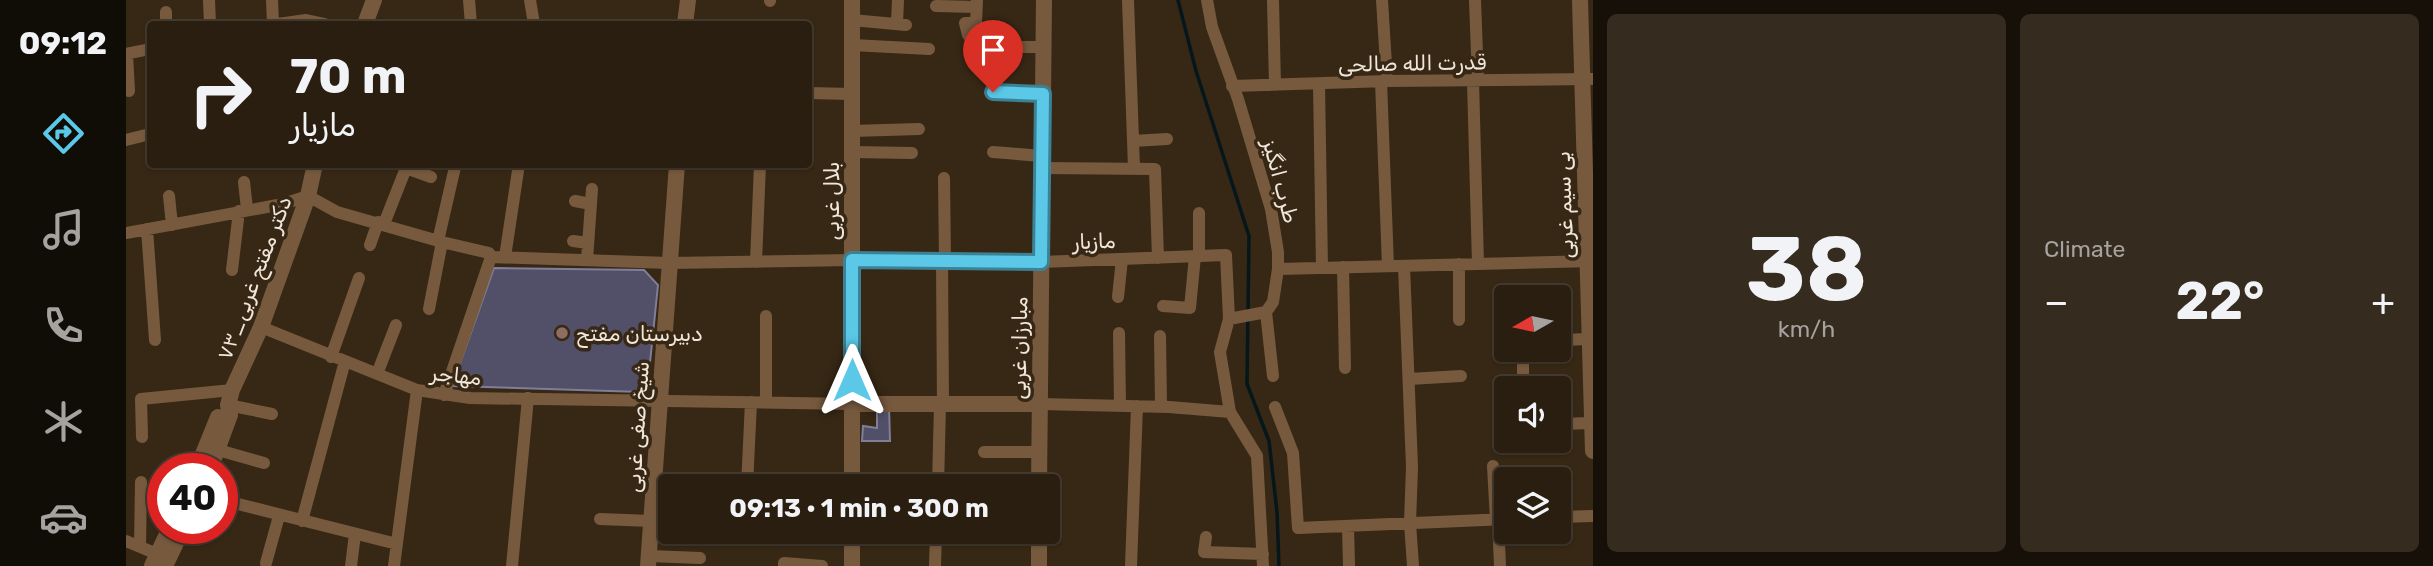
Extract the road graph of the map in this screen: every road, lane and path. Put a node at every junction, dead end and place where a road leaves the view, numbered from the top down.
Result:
1 (209, 0) edge
2 (272, 0) edge
3 (469, 0) edge
4 (530, 0) edge
5 (688, 0) edge
6 (852, 0) edge
7 (898, 0) edge
8 (1044, 0) edge
9 (1128, 0) edge
10 (1207, 0) edge
11 (1273, 0) edge
12 (1382, 0) edge
13 (1475, 0) edge
14 (1580, 0) edge
15 (376, 1) edge
16 (977, 4) edge
17 (936, 6) dead end
18 (852, 20) junction
19 (210, 21) edge
20 (276, 21) edge
21 (366, 21) edge
22 (471, 21) edge
23 (534, 21) edge
24 (685, 21) edge
25 (968, 35) dead end
26 (852, 45) junction
27 (990, 47) dead end
28 (1043, 47) junction
29 (929, 49) dead end
30 (147, 50) edge
31 (127, 54) edge
32 (1587, 79) edge
33 (1384, 81) junction
34 (1476, 81) junction
35 (1275, 85) junction
36 (1319, 85) junction
37 (1232, 86) junction
38 (129, 91) dead end
39 (993, 92) dead end
40 (812, 93) edge
41 (852, 94) junction
42 (1043, 94) junction
43 (919, 129) dead end
44 (852, 131) junction
45 (147, 135) edge
46 (1167, 140) dead end
47 (126, 141) edge
48 (1133, 141) junction
49 (852, 152) junction
50 (993, 152) dead end
51 (912, 153) dead end
52 (1042, 162) junction
53 (315, 168) edge
54 (455, 168) edge
55 (518, 168) edge
56 (677, 168) edge
57 (760, 168) edge
58 (1133, 168) junction
59 (431, 177) dead end
60 (944, 178) dead end
61 (244, 182) dead end
62 (592, 189) dead end
63 (169, 196) dead end
64 (307, 196) junction
65 (575, 201) dead end
66 (591, 204) junction
67 (243, 210) junction
68 (1199, 213) dead end
69 (381, 223) junction
70 (172, 225) junction
71 (147, 229) junction
72 (126, 233) edge
73 (573, 241) dead end
74 (440, 242) junction
75 (588, 243) junction
76 (370, 245) dead end
77 (1197, 256) junction
78 (491, 257) junction
79 (505, 257) junction
80 (1158, 258) junction
81 (1122, 259) junction
82 (587, 260) junction
83 (852, 260) junction
84 (944, 261) junction
85 (1590, 261) edge
86 (756, 262) junction
87 (1041, 262) junction
88 (668, 263) junction
89 (1459, 264) junction
90 (1478, 264) junction
91 (1388, 266) junction
92 (1404, 266) junction
93 (1343, 267) junction
94 (1322, 268) junction
95 (1278, 269) junction
96 (232, 270) dead end
97 (359, 278) dead end
98 (1118, 297) dead end
99 (1163, 306) dead end
100 (429, 309) dead end
101 (1266, 312) junction
102 (766, 316) dead end
103 (1229, 319) junction
104 (1459, 320) dead end
105 (396, 325) dead end
106 (261, 327) junction
107 (1119, 333) dead end
108 (1160, 336) dead end
109 (1589, 339) junction
110 (155, 340) dead end
111 (1572, 340) edge
112 (331, 356) junction
113 (345, 361) junction
114 (1524, 362) edge
115 (1345, 368) dead end
116 (377, 374) junction
117 (1524, 374) dead end
118 (1273, 376) dead end
119 (1461, 376) dead end
120 (1409, 379) junction
121 (417, 390) junction
122 (444, 395) junction
123 (230, 397) junction
124 (528, 398) junction
125 (659, 401) junction
126 (751, 402) junction
127 (766, 402) junction
128 (852, 404) junction
129 (1040, 404) junction
130 (941, 405) junction
131 (1120, 406) junction
132 (1137, 406) junction
133 (1160, 407) junction
134 (1275, 407) dead end
135 (1230, 412) junction
136 (272, 414) dead end
137 (1592, 423) edge
138 (1571, 424) edge
139 (142, 437) dead end
140 (212, 449) junction
141 (1593, 451) edge
142 (984, 452) dead end
143 (1040, 452) junction
144 (209, 453) edge
145 (212, 453) edge
146 (264, 463) dead end
147 (1493, 466) dead end
148 (748, 474) edge
149 (852, 474) edge
150 (938, 474) edge
151 (1039, 474) edge
152 (1494, 474) edge
153 (141, 482) dead end
154 (653, 491) junction
155 (658, 491) edge
156 (238, 504) edge
157 (279, 516) junction
158 (1593, 516) edge
159 (1571, 517) edge
160 (600, 519) dead end
161 (1494, 519) edge
162 (302, 521) junction
163 (651, 521) junction
164 (1410, 523) junction
165 (1348, 526) junction
166 (355, 534) junction
167 (1206, 537) dead end
168 (126, 541) edge
169 (165, 544) edge
170 (172, 544) edge
171 (397, 544) junction
172 (852, 544) edge
173 (936, 544) edge
174 (1039, 544) edge
175 (1500, 544) edge
176 (140, 547) junction
177 (700, 558) dead end
178 (1263, 560) edge
179 (649, 561) edge
180 (160, 562) edge
181 (266, 563) dead end
182 (351, 566) edge
183 (394, 566) edge
184 (512, 566) edge
185 (784, 566) edge
186 (822, 566) edge
187 (852, 566) edge
188 (935, 566) edge
189 (1038, 566) edge
190 (1131, 566) edge
191 (1349, 566) edge
192 (1413, 566) edge
193 (1500, 566) edge

1 - 19 street
2 - 20 street
3 - 22 street
4 - 23 street
5 - 24 street
6 - 18 street, بلال غربی
7 - 18 street
8 - 28 street, مبارزان غربی
9 - 48 street
10 - 37 street, طرب انگیز
11 - 35 street
12 - 33 street
13 - 34 street
14 - 32 street, بی سیم غربی
15 - 21 street
16 - 17 street
16 - 25 street
18 - 26 street, بلال غربی
26 - 29 street
26 - 41 street, بلال غربی
27 - 28 street
28 - 42 street, مبارزان غربی
30 - 31 street
31 - 38 street
32 - 34 street, قدرت الله صالحی
32 - 85 street, بی سیم غربی
33 - 34 street, قدرت الله صالحی
33 - 36 street, قدرت الله صالحی
33 - 91 street
34 - 90 street
35 - 36 street, قدرت الله صالحی
35 - 37 street, قدرت الله صالحی
36 - 94 street
37 - 95 street, طرب انگیز
39 - 42 street
40 - 41 street
41 - 44 street, بلال غربی
42 - 52 street, مبارزان غربی
43 - 44 street
44 - 49 street, بلال غربی
45 - 47 street
46 - 48 street
48 - 58 street
49 - 51 street
49 - 83 street, بلال غربی
50 - 52 street
52 - 58 street
52 - 87 street, مبارزان غربی
53 - 64 street, ۷۳_دکتر مفتح غربی
54 - 74 street
55 - 79 street
56 - 88 street, شیخ صفی غربی
57 - 86 street
58 - 80 street
59 - 69 street
60 - 84 street
61 - 67 street
62 - 66 street
63 - 70 street
64 - 67 street
64 - 69 street, مازیار
64 - 106 street, ۷۳_دکتر مفتح غربی
65 - 66 street
66 - 75 street
67 - 70 street
67 - 96 street
68 - 77 street
69 - 74 street, مازیار
69 - 76 street
70 - 71 street
71 - 72 street
71 - 110 street
73 - 75 street
74 - 78 street, مازیار
74 - 100 street
75 - 82 street
77 - 80 street, مازیار
77 - 99 street
77 - 103 street, مازیار
78 - 79 street, مازیار
78 - 122 street
79 - 82 street, مازیار
80 - 81 street, مازیار
81 - 87 street, مازیار
81 - 98 street
82 - 88 street, مازیار
83 - 84 street, مازیار
83 - 86 street, مازیار
83 - 128 street, بلال غربی
84 - 87 street, مازیار
84 - 130 street
85 - 90 street
85 - 109 street, بی سیم غربی
86 - 88 street, مازیار
87 - 129 street, مبارزان غربی
88 - 125 street, شیخ صفی غربی
89 - 90 street
89 - 92 street
89 - 104 street
91 - 92 street
91 - 93 street
92 - 120 street
93 - 94 street
93 - 115 street
94 - 95 street
95 - 101 street, طرب انگیز
97 - 112 street
101 - 103 street
101 - 118 street, طرب انگیز
102 - 127 street
103 - 135 street
105 - 116 street
106 - 112 street, مهاجر
106 - 123 street, ۷۳_دکتر مفتح غربی
107 - 131 street
108 - 133 street
109 - 111 street
109 - 137 street, بی سیم غربی
112 - 113 street, مهاجر
113 - 116 street, مهاجر
113 - 162 street
114 - 117 street
116 - 121 street, مهاجر
119 - 120 street
120 - 164 street
121 - 122 street, مهاجر
121 - 171 street
122 - 124 street, مهاجر
123 - 136 street
123 - 139 street
123 - 140 street, ۷۳_دکتر مفتح غربی
124 - 125 street, مهاجر
124 - 184 street
125 - 126 street, مهاجر
125 - 154 street, شیخ صفی غربی
126 - 127 street, مهاجر
126 - 148 street
127 - 128 street, مهاجر
128 - 130 street
128 - 149 street, بلال غربی
129 - 130 street
129 - 131 street
129 - 143 street, مبارزان غربی
130 - 150 street
131 - 132 street
132 - 133 street
132 - 190 street
133 - 135 street
134 - 165 street
135 - 178 street
137 - 138 street
137 - 141 street, بی سیم غربی
140 - 144 street, ۷۳_دکتر مفتح غربی
140 - 145 street, ۷۳_دکتر مفتح غربی
140 - 146 street
142 - 143 street
143 - 151 street, مبارزان غربی
147 - 152 street
153 - 176 street
154 - 155 street
154 - 163 street, شیخ صفی غربی
156 - 157 street
157 - 162 street
157 - 181 street
158 - 159 street
160 - 163 street
161 - 164 street
162 - 166 street
163 - 179 street, شیخ صفی غربی
164 - 165 street
164 - 192 street
165 - 191 street
166 - 171 street
166 - 182 street
167 - 178 street
168 - 176 street
169 - 180 street
170 - 180 street
171 - 183 street
172 - 187 street
173 - 188 street
174 - 189 street
175 - 193 street
176 - 180 street
177 - 179 street
185 - 186 street

